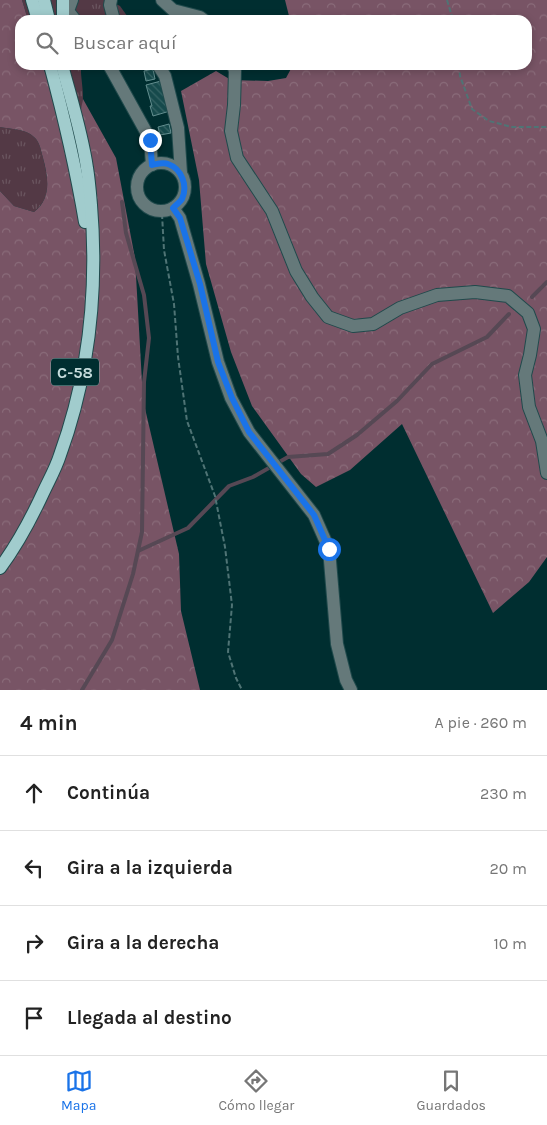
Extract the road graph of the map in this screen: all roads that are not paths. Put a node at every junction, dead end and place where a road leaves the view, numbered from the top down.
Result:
1 (44, 0) edge
2 (111, 0) edge
3 (162, 0) edge
4 (48, 15) edge
5 (113, 15) edge
6 (192, 15) edge
7 (51, 70) edge
8 (57, 70) edge
9 (63, 70) edge
10 (70, 70) edge
11 (112, 70) edge
12 (161, 70) edge
13 (235, 70) edge
14 (68, 87) junction
15 (66, 124) junction
16 (152, 165) junction
17 (181, 173) junction
18 (167, 210) junction
19 (547, 473) edge
20 (0, 555) edge
21 (0, 568) edge
22 (351, 690) edge

1 - 4 main road
2 - 5 lane
3 - 6 lane
7 - 15 main road, C-58
8 - 15 main road
9 - 14 main road, C-58
10 - 14 main road
11 - 16 lane
12 - 17 lane
13 - 19 lane
14 - 21 main road, C-58
15 - 20 main road, C-58
16 - 17 lane
16 - 18 lane
17 - 18 lane
18 - 22 lane

